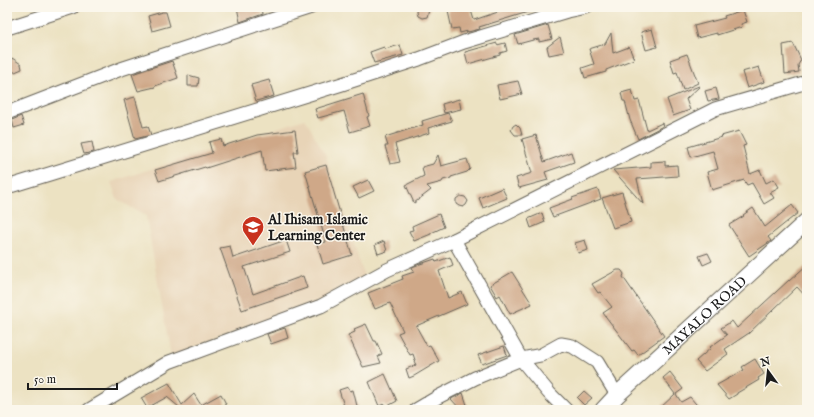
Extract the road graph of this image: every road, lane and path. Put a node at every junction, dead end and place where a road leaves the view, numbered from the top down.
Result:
1 (73, 7) edge
2 (311, 7) edge
3 (586, 7) edge
4 (57, 9) edge
5 (7, 28) edge
6 (807, 82) edge
7 (7, 113) edge
8 (7, 187) edge
9 (807, 221) edge
10 (454, 240) junction
11 (520, 359) junction
12 (617, 395) junction
13 (89, 410) edge
14 (416, 410) edge
15 (566, 410) edge
16 (603, 410) edge

1 - 4 street
2 - 7 street
3 - 8 street
4 - 5 street
6 - 10 street
9 - 12 street, MAYALO ROAD
10 - 11 street
10 - 13 street
11 - 12 street
11 - 14 street
11 - 15 street
12 - 16 street, MAYALO ROAD

